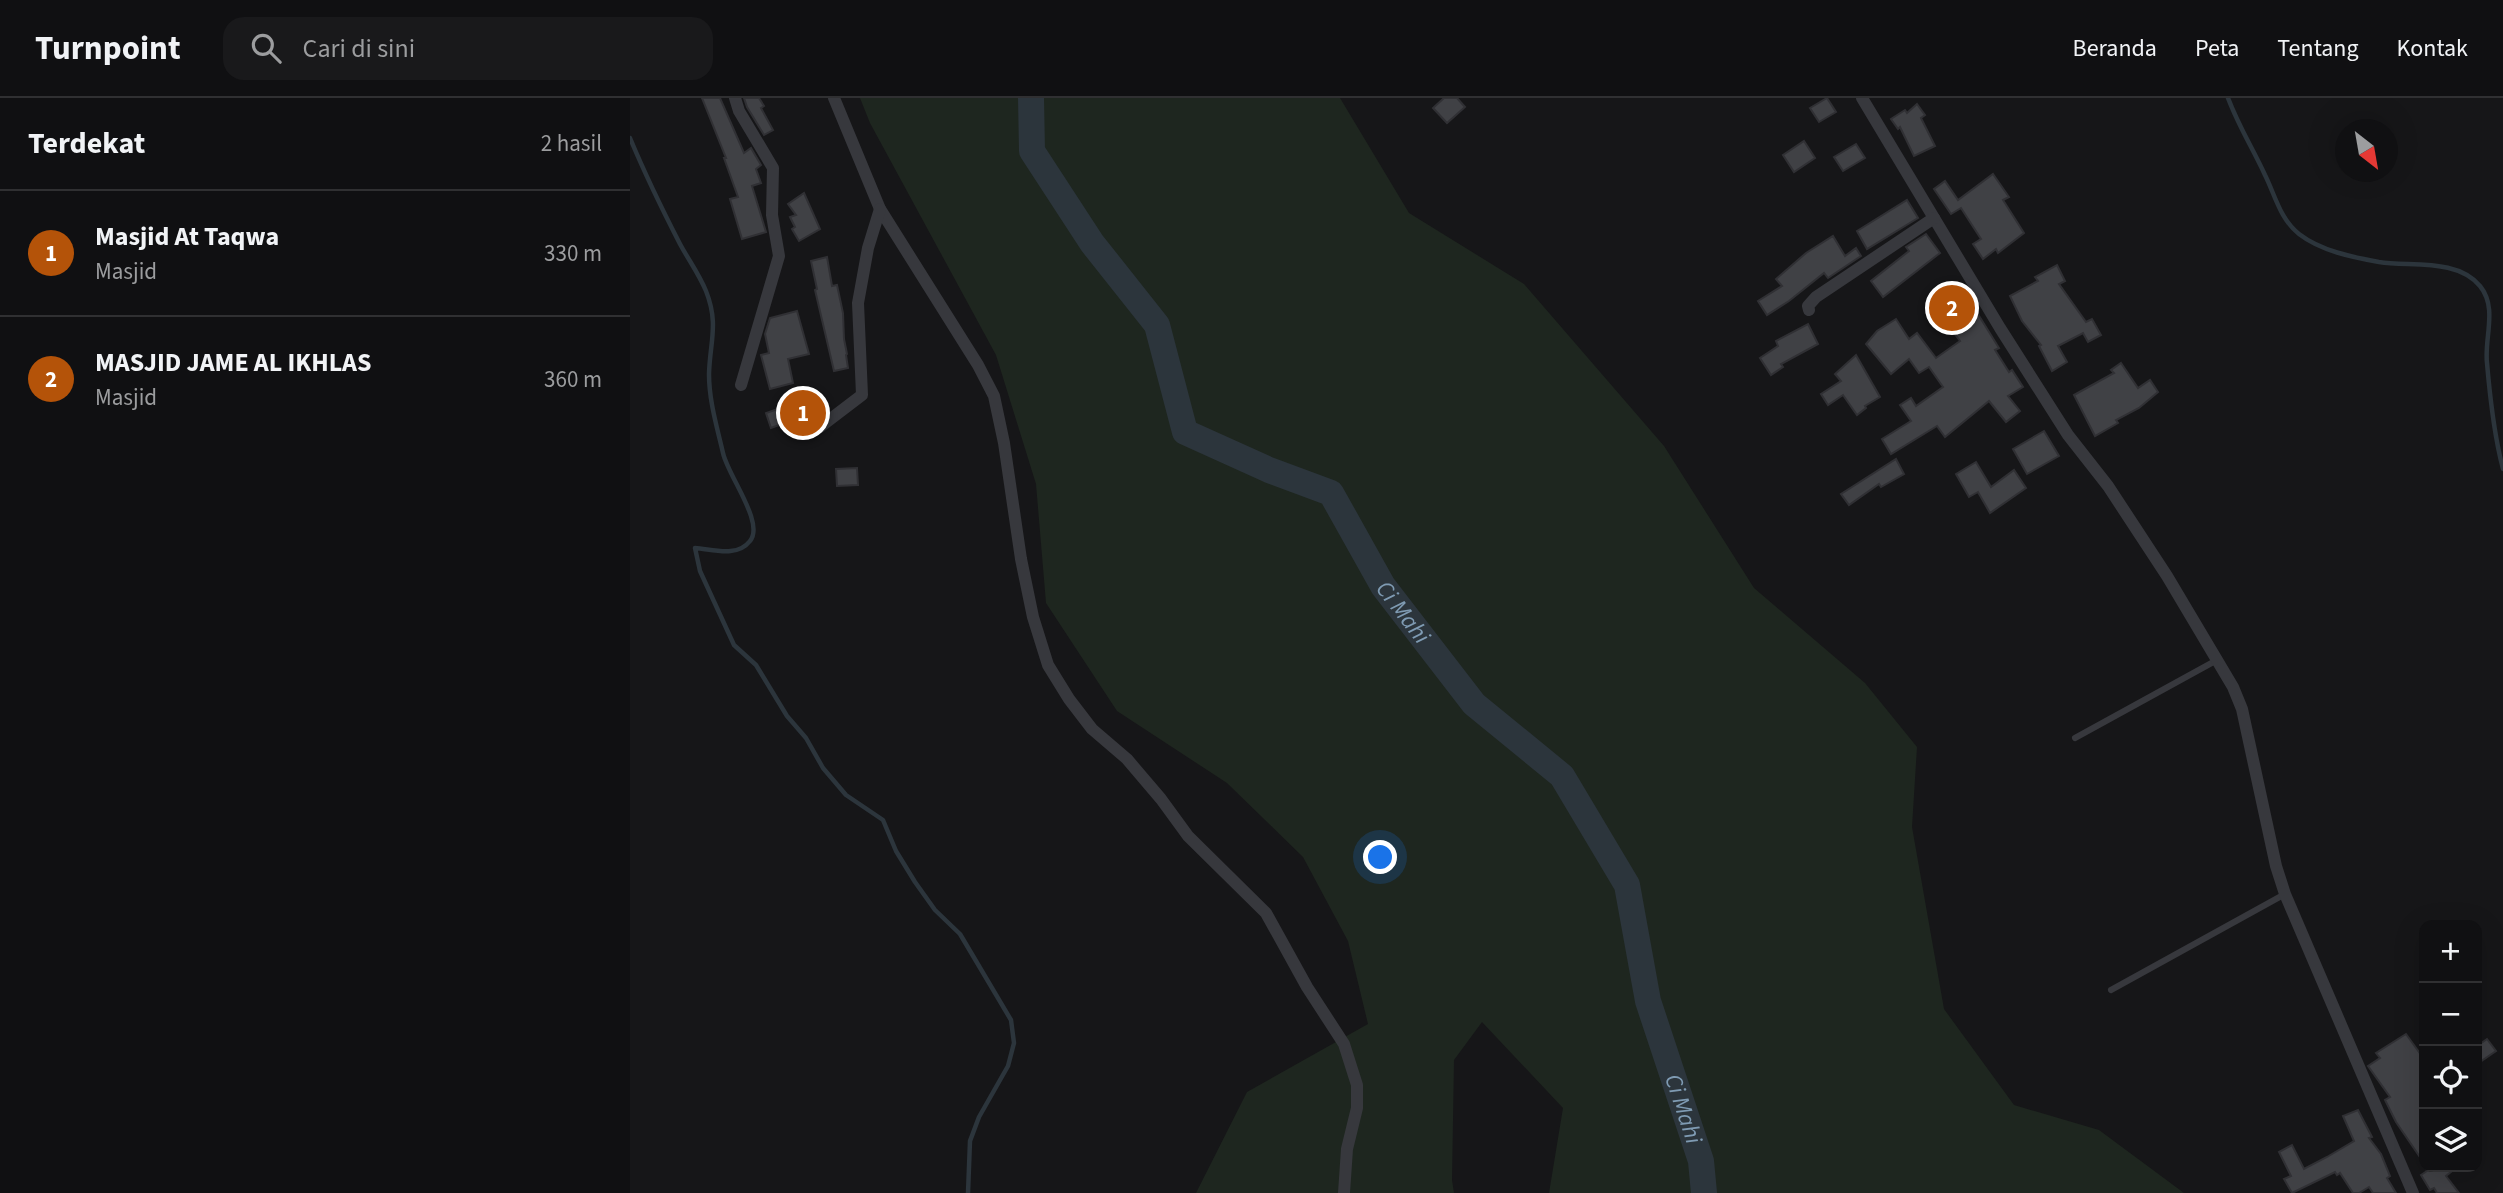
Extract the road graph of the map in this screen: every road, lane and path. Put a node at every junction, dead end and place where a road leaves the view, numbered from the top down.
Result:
1 (735, 98) edge
2 (834, 98) edge
3 (1862, 98) edge
4 (880, 209) junction
5 (1934, 218) junction
6 (1809, 310) dead end
7 (741, 385) dead end
8 (820, 427) dead end
9 (2217, 660) junction
10 (2075, 738) dead end
11 (2285, 894) junction
12 (2111, 990) dead end
13 (1344, 1193) edge
14 (2413, 1193) edge

1 - 7 street
2 - 4 street
3 - 5 street
4 - 8 street
4 - 13 street
5 - 6 street
5 - 9 street
9 - 10 lane
9 - 11 street
11 - 12 lane
11 - 14 street

